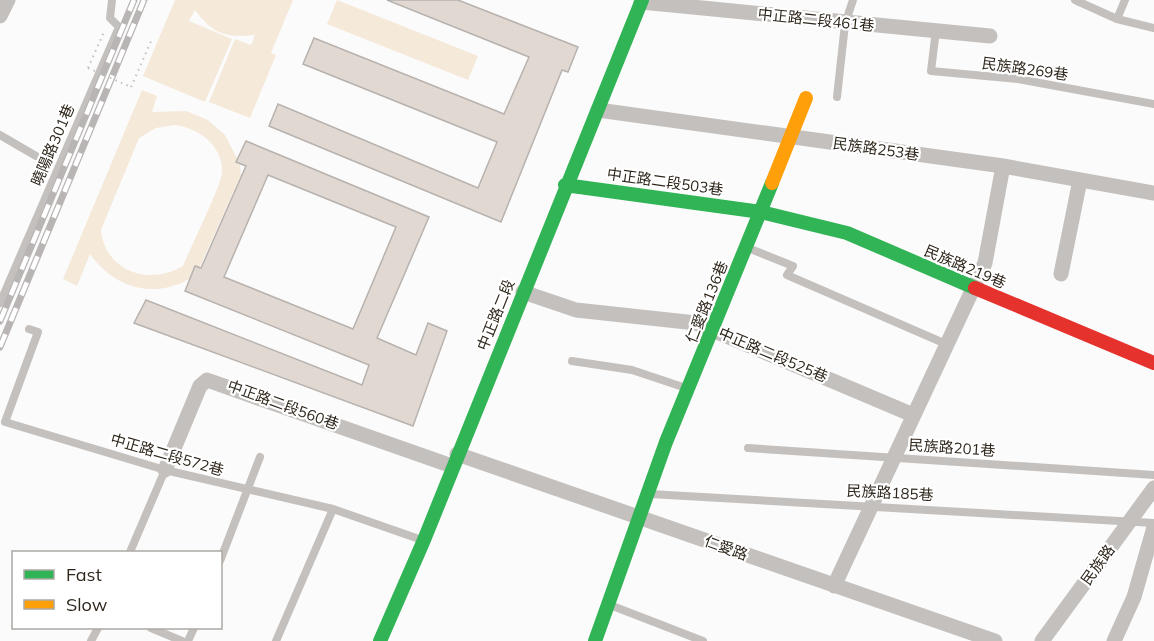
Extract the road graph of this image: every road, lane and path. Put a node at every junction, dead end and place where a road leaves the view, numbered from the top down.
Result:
1 (8, 0) edge
2 (112, 0) edge
3 (853, 0) edge
4 (1075, 0) edge
5 (1125, 0) edge
6 (641, 1) edge
7 (0, 16) edge
8 (110, 18) junction
9 (1117, 19) junction
10 (845, 24) junction
11 (1154, 28) edge
12 (936, 30) junction
13 (990, 36) dead end
14 (152, 39) dead end
15 (806, 98) dead end
16 (837, 98) dead end
17 (1154, 104) edge
18 (598, 110) junction
19 (0, 135) edge
20 (788, 138) junction
21 (36, 156) dead end
22 (1003, 166) junction
23 (1080, 180) junction
24 (565, 185) junction
25 (1154, 193) edge
26 (760, 212) junction
27 (747, 247) junction
28 (1061, 274) dead end
29 (972, 288) junction
30 (524, 292) junction
31 (0, 303) edge
32 (28, 329) dead end
33 (714, 330) junction
34 (946, 344) junction
35 (572, 361) dead end
36 (1154, 363) edge
37 (690, 389) junction
38 (913, 415) junction
39 (748, 448) dead end
40 (260, 457) dead end
41 (894, 457) junction
42 (454, 460) junction
43 (165, 470) junction
44 (1154, 475) edge
45 (1154, 488) edge
46 (249, 491) junction
47 (649, 494) junction
48 (872, 505) junction
49 (333, 509) junction
50 (641, 518) junction
51 (1130, 522) junction
52 (1154, 525) edge
53 (424, 540) junction
54 (130, 551) edge
55 (222, 556) edge
56 (834, 586) junction
57 (610, 605) junction
58 (156, 629) edge
59 (182, 641) edge
60 (276, 641) edge
61 (380, 641) edge
62 (595, 641) edge
63 (703, 641) edge
64 (995, 641) edge
65 (1042, 641) edge
66 (1114, 641) edge

1 - 7 street
2 - 8 lane, 曉陽路301巷
3 - 10 lane
4 - 9 lane
5 - 9 lane
6 - 10 street, 中正路二段461巷
6 - 18 street, 中正路二段
8 - 14 path, bridge
8 - 31 lane, 曉陽路301巷
9 - 11 lane
10 - 12 street, 中正路二段461巷
10 - 16 lane
12 - 13 street, 中正路二段461巷
12 - 17 lane, 民族路269巷
15 - 20 street, 仁愛路136巷
18 - 20 street, 民族路253巷
18 - 24 street, 中正路二段
19 - 21 lane
20 - 22 street, 民族路253巷
20 - 26 street, 仁愛路136巷
22 - 23 street, 民族路253巷
22 - 29 street
23 - 25 street, 民族路253巷
23 - 28 street
24 - 26 street, 中正路二段503巷
24 - 30 street, 中正路二段
26 - 27 street, 仁愛路136巷
26 - 29 street, 民族路219巷
27 - 33 street, 仁愛路136巷
27 - 34 lane
29 - 34 street
29 - 36 street, 民族路219巷
30 - 33 street, 中正路二段525巷
30 - 42 street, 中正路二段
32 - 43 lane, 中正路二段572巷
33 - 37 street, 仁愛路136巷
33 - 38 street, 中正路二段525巷
34 - 38 street
35 - 37 lane
37 - 47 street, 仁愛路136巷
38 - 41 street
39 - 41 lane, 民族路201巷
40 - 46 lane
41 - 44 lane, 民族路201巷
41 - 48 street
42 - 43 street, 中正路二段560巷
42 - 50 street, 仁愛路
42 - 53 street, 中正路二段
43 - 46 lane, 中正路二段572巷
43 - 54 lane
45 - 51 street, 民族路
46 - 49 lane, 中正路二段572巷
46 - 55 lane
47 - 48 lane, 民族路185巷
47 - 50 street, 仁愛路136巷
48 - 51 lane, 民族路185巷
48 - 56 street
49 - 53 lane, 中正路二段572巷
49 - 60 lane
50 - 56 street, 仁愛路
50 - 57 street, 仁愛路136巷
51 - 52 lane, 民族路185巷
51 - 65 street, 民族路
52 - 66 street
53 - 61 street, 中正路二段
56 - 64 street, 仁愛路
57 - 62 street, 仁愛路136巷
57 - 63 lane
58 - 59 lane

